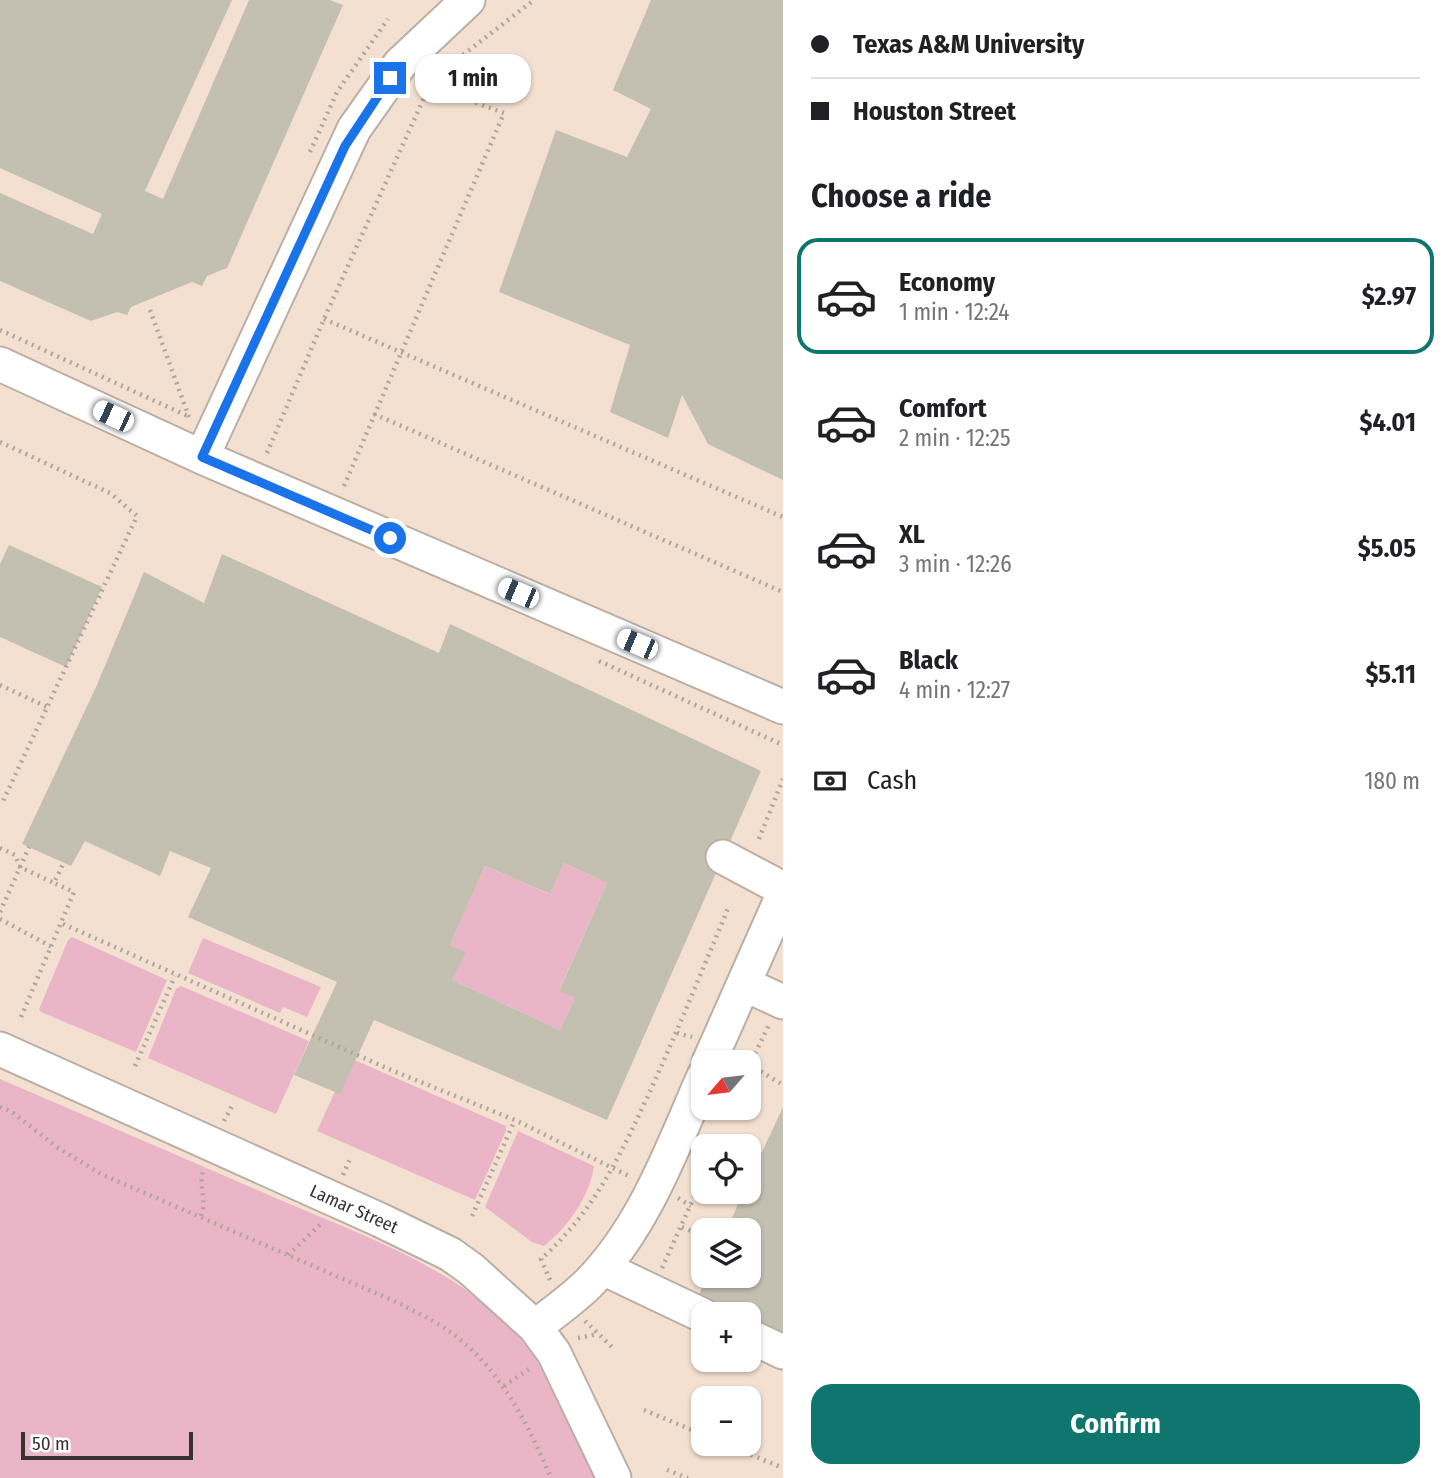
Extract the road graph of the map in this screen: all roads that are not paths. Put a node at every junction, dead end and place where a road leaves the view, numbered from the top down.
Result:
1 (468, 0) edge
2 (0, 364) edge
3 (202, 457) junction
4 (783, 707) edge
5 (723, 857) dead end
6 (783, 889) edge
7 (783, 895) edge
8 (744, 984) junction
9 (776, 1012) edge
10 (0, 1049) edge
11 (701, 1049) edge
12 (691, 1105) edge
13 (603, 1268) junction
14 (691, 1310) edge
15 (535, 1327) junction
16 (761, 1342) edge
17 (783, 1352) edge
18 (614, 1478) edge

1 - 3 street
2 - 3 street
3 - 4 street
5 - 6 street
7 - 8 street
8 - 9 street
8 - 11 street
10 - 15 street, Lamar Street
12 - 13 street
13 - 14 street
13 - 15 street
15 - 18 street, Lamar Street
16 - 17 street

